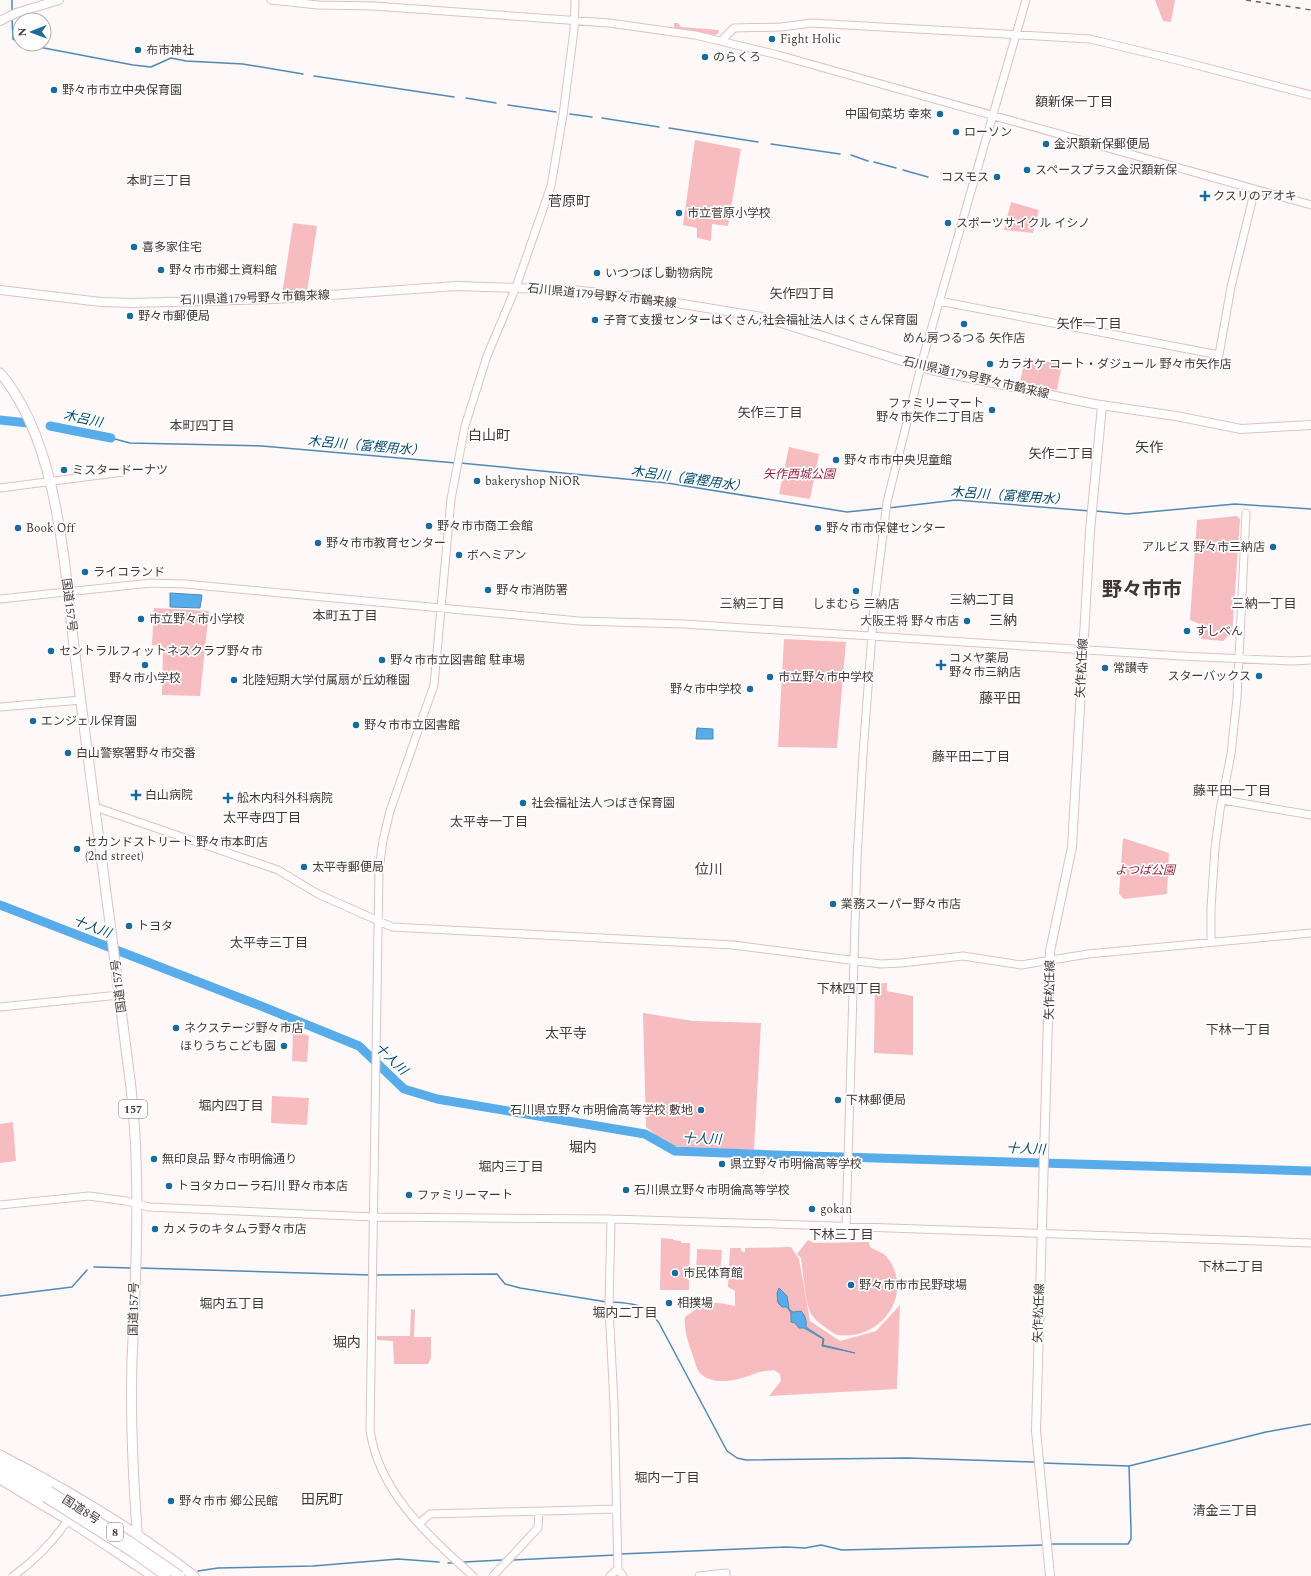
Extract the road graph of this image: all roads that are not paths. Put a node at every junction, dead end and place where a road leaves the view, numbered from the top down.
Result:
1 (59, 0) edge
2 (271, 0) edge
3 (575, 0) edge
4 (1026, 0) edge
5 (575, 20) junction
6 (0, 21) edge
7 (1017, 35) junction
8 (722, 41) junction
9 (1311, 95) edge
10 (993, 116) junction
11 (1255, 189) junction
12 (1311, 205) edge
13 (516, 287) junction
14 (0, 290) edge
15 (940, 301) junction
16 (921, 367) junction
17 (0, 373) edge
18 (1102, 406) junction
19 (1311, 425) edge
20 (123, 472) dead end
21 (50, 481) junction
22 (0, 488) edge
23 (1246, 513) dead end
24 (67, 592) junction
25 (0, 599) edge
26 (440, 608) junction
27 (872, 637) junction
28 (1083, 649) junction
29 (1239, 658) junction
30 (1311, 660) edge
31 (81, 700) junction
32 (0, 707) edge
33 (1223, 800) junction
34 (95, 807) junction
35 (1311, 815) edge
36 (378, 921) junction
37 (1311, 933) edge
38 (1211, 942) junction
39 (1050, 960) junction
40 (854, 961) junction
41 (119, 995) junction
42 (0, 1008) edge
43 (0, 1205) edge
44 (136, 1205) junction
45 (373, 1217) junction
46 (611, 1219) junction
47 (846, 1226) junction
48 (1041, 1234) junction
49 (1311, 1243) edge
50 (0, 1455) edge
51 (0, 1462) edge
52 (0, 1471) edge
53 (0, 1479) edge
54 (47, 1494) junction
55 (617, 1509) junction
56 (539, 1512) junction
57 (68, 1520) junction
58 (420, 1523) junction
59 (137, 1535) junction
60 (618, 1569) junction
61 (140, 1571) edge
62 (13, 1576) edge
63 (153, 1576) edge
64 (166, 1576) edge
65 (180, 1576) edge
66 (194, 1576) edge
67 (473, 1576) edge
68 (493, 1576) edge
69 (610, 1576) edge
70 (623, 1576) edge
71 (699, 1576) edge
72 (726, 1576) edge
73 (1050, 1576) edge

1 - 6 main road
2 - 5 street
3 - 5 street
4 - 7 street
5 - 8 street
5 - 13 street
7 - 8 street
7 - 9 street
7 - 10 street
8 - 10 street
10 - 11 street
10 - 15 street
11 - 12 street
11 - 15 street
13 - 14 main road, 石川県道179号野々市鶴来線
13 - 16 main road, 石川県道179号野々市鶴来線
13 - 26 street
15 - 16 street
16 - 18 main road, 石川県道179号野々市鶴来線
16 - 27 street
17 - 21 highway, 国道157号 / 157
18 - 19 main road, 石川県道179号野々市鶴来線
18 - 28 main road, 矢作松任線
20 - 21 street
21 - 22 street
21 - 24 highway, 国道157号 / 157
23 - 29 street
24 - 25 street
24 - 26 street
24 - 31 highway, 国道157号 / 157
26 - 27 street
26 - 36 street
27 - 28 street
27 - 40 street
28 - 29 street
28 - 39 main road, 矢作松任線
29 - 30 street
29 - 33 street
31 - 32 street
31 - 34 highway, 国道157号 / 157
33 - 35 street
33 - 38 street
34 - 36 street
34 - 41 highway, 国道157号 / 157
36 - 40 street
36 - 45 street
37 - 38 street
38 - 39 street
39 - 40 street
39 - 48 main road, 矢作松任線
40 - 47 street
41 - 42 street
41 - 44 highway, 国道157号 / 157
43 - 44 street
44 - 45 street
44 - 59 highway, 国道157号 / 157
45 - 46 street
45 - 58 street
46 - 47 street
46 - 55 street
47 - 48 street
48 - 49 street
48 - 73 main road, 矢作松任線
50 - 59 highway
51 - 54 highway, 国道8号 / 8
52 - 54 highway, 国道8号 / 8
53 - 57 highway
54 - 64 highway, 国道8号 / 8, bridge
54 - 65 highway, 国道8号 / 8, bridge
55 - 56 street
55 - 60 street
56 - 58 street
56 - 68 street
57 - 61 highway
57 - 62 street
58 - 67 street
59 - 61 highway, 国道157号 / 157
59 - 66 highway, 8
60 - 69 street
60 - 70 street
61 - 63 highway
71 - 72 street

